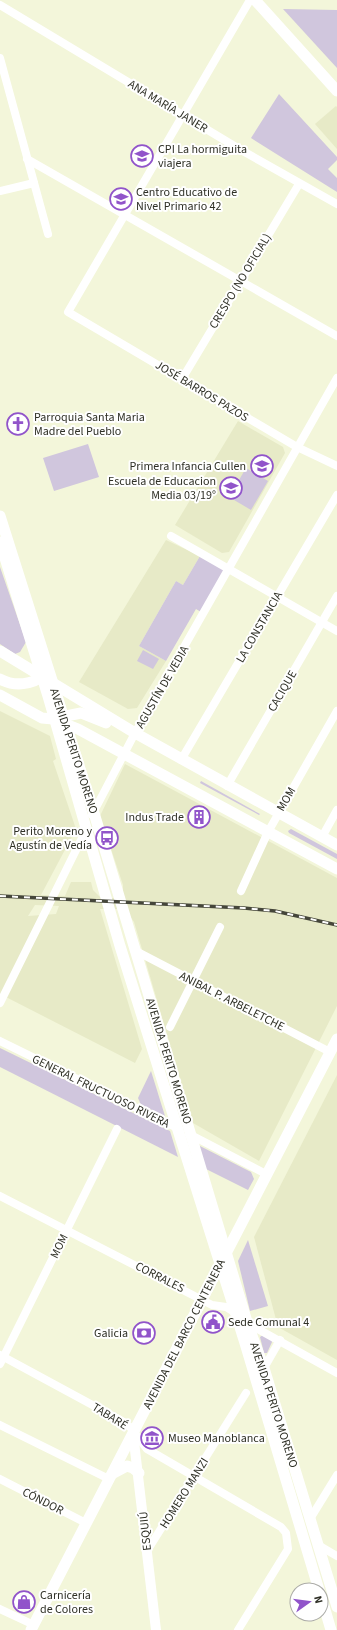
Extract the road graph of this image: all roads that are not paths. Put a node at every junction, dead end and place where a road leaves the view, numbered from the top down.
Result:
1 (250, 0) edge
2 (255, 0) edge
3 (0, 5) edge
4 (0, 58) edge
5 (337, 91) edge
6 (183, 116) junction
7 (28, 158) junction
8 (34, 183) junction
9 (299, 184) junction
10 (0, 191) edge
11 (337, 204) edge
12 (126, 214) junction
13 (48, 234) dead end
14 (240, 282) junction
15 (337, 336) edge
16 (337, 378) edge
17 (182, 379) junction
18 (297, 447) junction
19 (337, 466) edge
20 (337, 495) edge
21 (0, 516) edge
22 (171, 536) dead end
23 (0, 542) edge
24 (229, 570) junction
25 (277, 596) junction
26 (337, 596) edge
27 (322, 622) junction
28 (337, 631) edge
29 (0, 652) edge
30 (46, 675) junction
31 (0, 679) edge
32 (53, 684) junction
33 (0, 694) edge
34 (337, 711) edge
35 (61, 720) junction
36 (133, 732) junction
37 (125, 753) junction
38 (181, 760) junction
39 (227, 786) junction
40 (337, 810) edge
41 (94, 813) junction
42 (278, 814) junction
43 (86, 830) junction
44 (268, 832) junction
45 (322, 837) junction
46 (337, 845) edge
47 (337, 870) edge
48 (241, 890) dead end
49 (220, 927) dead end
50 (134, 950) junction
51 (193, 981) junction
52 (0, 1003) edge
53 (170, 1027) dead end
54 (337, 1039) edge
55 (0, 1041) edge
56 (330, 1052) junction
57 (177, 1128) junction
58 (117, 1129) dead end
59 (192, 1136) junction
60 (266, 1174) junction
61 (0, 1196) edge
62 (67, 1229) junction
63 (226, 1251) junction
64 (220, 1264) junction
65 (202, 1298) junction
66 (235, 1311) junction
67 (248, 1326) junction
68 (280, 1340) junction
69 (1, 1358) edge
70 (264, 1368) junction
71 (337, 1373) edge
72 (246, 1393) dead end
73 (0, 1425) edge
74 (133, 1433) junction
75 (139, 1473) junction
76 (337, 1475) edge
77 (111, 1476) junction
78 (194, 1478) junction
79 (0, 1479) edge
80 (310, 1520) junction
81 (86, 1523) junction
82 (318, 1545) junction
83 (147, 1551) junction
84 (337, 1556) edge
85 (317, 1582) edge
86 (337, 1607) edge
87 (0, 1609) edge
88 (32, 1628) edge
89 (156, 1630) edge
90 (238, 1630) edge

1 - 6 street
2 - 5 main road
3 - 6 street, ANA MARÍA JANER
4 - 7 street
6 - 9 street, ANA MARÍA JANER
6 - 12 street
7 - 8 street
7 - 12 street
8 - 10 street
8 - 13 street
9 - 11 street, ANA MARÍA JANER
9 - 14 street, CRESPO (NO OFICIAL)
12 - 14 street
12 - 17 street, JOSÉ BARROS PAZOS
14 - 15 street
14 - 17 street, CRESPO (NO OFICIAL)
16 - 18 street, AGUSTÍN DE VEDIA
17 - 18 street, JOSÉ BARROS PAZOS
18 - 19 street, JOSÉ BARROS PAZOS
18 - 24 street, AGUSTÍN DE VEDIA
20 - 25 street, LA CONSTANCIA
21 - 30 main road, AVENIDA PERITO MORENO
22 - 24 street
23 - 30 main road, AVENIDA PERITO MORENO
24 - 25 street
24 - 36 street, AGUSTÍN DE VEDIA
25 - 27 street
25 - 38 street, LA CONSTANCIA
26 - 27 street, CACIQUE
27 - 28 street
27 - 39 street, CACIQUE
29 - 30 main road
30 - 31 main road
30 - 32 main road
30 - 35 main road, AVENIDA PERITO MORENO
32 - 35 main road, AVENIDA PERITO MORENO
32 - 36 main road
33 - 35 main road
34 - 42 street, MOM
35 - 36 main road
35 - 37 main road
35 - 41 main road, AVENIDA PERITO MORENO
35 - 43 main road, AVENIDA PERITO MORENO
36 - 37 street, AGUSTÍN DE VEDIA
36 - 38 main road
37 - 41 street, AGUSTÍN DE VEDIA
37 - 44 main road
38 - 39 main road
39 - 42 main road
40 - 45 street
41 - 43 street, AGUSTÍN DE VEDIA
41 - 50 main road, AVENIDA PERITO MORENO
42 - 44 street, MOM
42 - 45 main road
43 - 52 street, AGUSTÍN DE VEDIA
43 - 57 main road, AVENIDA PERITO MORENO
44 - 47 main road
44 - 48 street, MOM
45 - 46 main road
49 - 51 street
50 - 51 street, ANIBAL P. ARBELETCHE
50 - 59 main road, AVENIDA PERITO MORENO
51 - 53 street
51 - 56 street, ANIBAL P. ARBELETCHE
54 - 56 main road, AVENIDA DEL BARCO CENTENERA
55 - 57 street, GENERAL FRUCTUOSO RIVERA
56 - 60 main road, AVENIDA DEL BARCO CENTENERA
57 - 59 street, GENERAL FRUCTUOSO RIVERA
57 - 64 main road, AVENIDA PERITO MORENO
58 - 62 street, MOM
59 - 60 street, GENERAL FRUCTUOSO RIVERA
59 - 63 main road, AVENIDA PERITO MORENO
60 - 63 main road, AVENIDA DEL BARCO CENTENERA
61 - 62 street, CORRALES
62 - 65 street, CORRALES
62 - 69 street, MOM
63 - 64 main road, AVENIDA DEL BARCO CENTENERA
63 - 67 main road, AVENIDA PERITO MORENO
64 - 65 main road, AVENIDA DEL BARCO CENTENERA
64 - 66 main road, AVENIDA PERITO MORENO
65 - 66 street, CORRALES
65 - 74 main road, AVENIDA DEL BARCO CENTENERA
66 - 67 street
66 - 85 main road, AVENIDA PERITO MORENO
67 - 68 street
67 - 70 main road, AVENIDA PERITO MORENO
68 - 70 street
68 - 71 street
69 - 74 street, TABARÉ
70 - 80 main road, AVENIDA PERITO MORENO
72 - 78 street, HOMERO MANZI
73 - 77 street
74 - 75 street, ESQUIÚ
74 - 77 main road, AVENIDA DEL BARCO CENTENERA
74 - 78 street, TABARÉ
75 - 77 main road
75 - 83 street, ESQUIÚ
76 - 80 street
77 - 81 main road, AVENIDA DEL BARCO CENTENERA
78 - 83 street, HOMERO MANZI
78 - 90 street, TABARÉ
79 - 81 street, CÓNDOR
80 - 82 main road, AVENIDA PERITO MORENO
81 - 88 main road, AVENIDA DEL BARCO CENTENERA
82 - 84 street
82 - 86 main road, AVENIDA PERITO MORENO
83 - 89 street, ESQUIÚ
87 - 88 street

